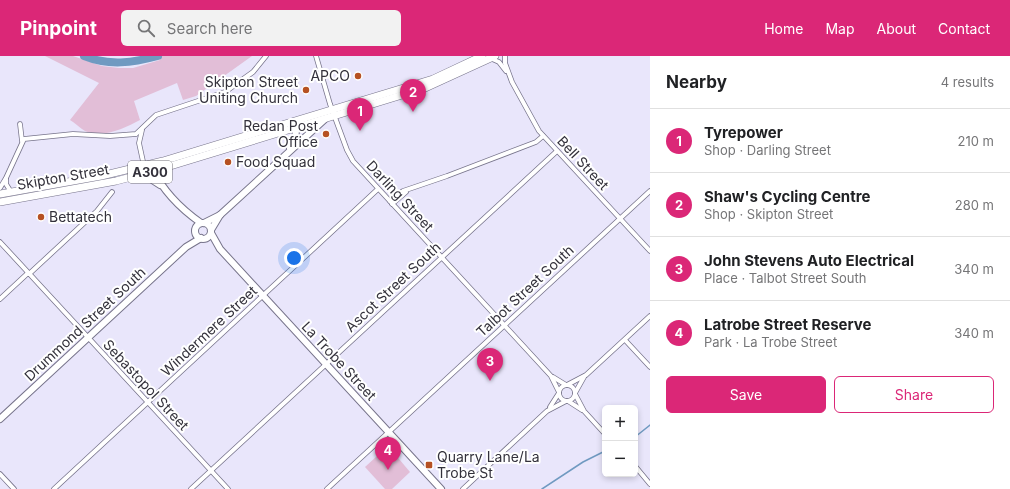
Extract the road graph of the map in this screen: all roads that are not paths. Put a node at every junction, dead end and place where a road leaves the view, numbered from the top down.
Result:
1 (266, 56) edge
2 (316, 56) edge
3 (482, 56) edge
4 (505, 56) edge
5 (492, 57) edge
6 (512, 82) junction
7 (332, 109) junction
8 (336, 116) junction
9 (299, 119) junction
10 (326, 119) junction
11 (20, 124) dead end
12 (144, 126) junction
13 (296, 128) junction
14 (127, 135) junction
15 (543, 136) junction
16 (22, 141) junction
17 (139, 145) junction
18 (557, 151) junction
19 (284, 156) junction
20 (147, 165) junction
21 (154, 171) junction
22 (143, 174) junction
23 (6, 178) junction
24 (0, 188) edge
25 (164, 189) junction
26 (378, 189) junction
27 (650, 191) edge
28 (11, 192) junction
29 (112, 192) dead end
30 (0, 193) edge
31 (1, 201) edge
32 (391, 203) junction
33 (186, 212) junction
34 (220, 215) junction
35 (620, 218) junction
36 (203, 223) junction
37 (195, 230) junction
38 (211, 231) junction
39 (202, 238) junction
40 (0, 242) edge
41 (186, 247) junction
42 (220, 249) junction
43 (650, 251) edge
44 (442, 257) junction
45 (29, 274) junction
46 (264, 296) junction
47 (0, 298) edge
48 (650, 316) edge
49 (504, 325) junction
50 (88, 338) junction
51 (625, 340) junction
52 (326, 364) junction
53 (650, 367) edge
54 (586, 375) junction
55 (551, 376) junction
56 (567, 385) junction
57 (559, 392) junction
58 (575, 393) junction
59 (566, 401) junction
60 (148, 402) junction
61 (547, 411) junction
62 (584, 411) junction
63 (0, 418) edge
64 (602, 431) edge
65 (388, 432) junction
66 (638, 469) edge
67 (211, 471) junction
68 (0, 474) edge
69 (649, 482) edge
70 (14, 489) edge
71 (54, 489) edge
72 (191, 489) edge
73 (228, 489) edge
74 (327, 489) edge
75 (441, 489) edge
76 (463, 489) edge

1 - 12 street
2 - 7 street, Darling Street
3 - 7 highway, Skipton Street / A300
4 - 6 street, Bell Street
5 - 6 street, Bell Street
5 - 8 highway, Skipton Street / A300
6 - 15 street, Bell Street
7 - 8 street, Darling Street
7 - 9 highway, Skipton Street / A300
8 - 10 highway, Skipton Street / A300
8 - 26 street, Darling Street
9 - 13 main road
9 - 20 highway, Skipton Street / A300
10 - 13 highway, Skipton Street / A300
10 - 19 main road
11 - 16 street
12 - 14 street
12 - 17 street
13 - 19 main road
13 - 21 highway, Skipton Street / A300
14 - 16 street
14 - 17 street
15 - 18 street, Bell Street
15 - 32 street
16 - 23 street
17 - 20 street
18 - 35 street, Bell Street
18 - 44 street, Ascot Street South
19 - 34 main road
20 - 21 main road
20 - 28 highway, Skipton Street / A300
21 - 22 highway, Skipton Street / A300
21 - 25 main road
22 - 25 main road
22 - 31 highway, Skipton Street / A300
23 - 24 street
23 - 28 street
25 - 33 main road
26 - 32 street, Darling Street
26 - 46 street, Windermere Street
27 - 35 street, Talbot Street South
28 - 30 highway, Skipton Street / A300
29 - 45 street
30 - 31 street
32 - 44 street, Darling Street
33 - 36 main road
33 - 37 main road
34 - 36 main road
34 - 38 main road
35 - 43 street, Bell Street
35 - 49 street, Talbot Street South
36 - 37 main road
36 - 38 main road
37 - 39 main road
37 - 41 main road, Drummond Street South
38 - 39 main road
38 - 42 main road, La Trobe Street
39 - 41 main road, Drummond Street South
39 - 42 main road, La Trobe Street
40 - 45 street, Sebastopol Street
41 - 50 main road, Drummond Street South
42 - 46 main road, La Trobe Street
44 - 49 street, Darling Street
44 - 52 street, Ascot Street South
45 - 47 street
45 - 50 street, Sebastopol Street
46 - 52 main road, La Trobe Street
46 - 60 street, Windermere Street
48 - 51 street
49 - 55 street, Darling Street
49 - 65 street, Talbot Street South
50 - 60 street, Sebastopol Street
50 - 63 main road, Drummond Street South
51 - 53 street
51 - 54 street
52 - 65 main road, La Trobe Street
52 - 67 street, Ascot Street South
54 - 56 street
54 - 58 street
55 - 56 street, Darling Street
55 - 57 street, Darling Street
56 - 57 street
56 - 58 street
57 - 59 street
57 - 61 street
58 - 59 street
58 - 62 street
59 - 61 street
59 - 62 street
60 - 67 street, Sebastopol Street
60 - 71 street, Windermere Street
61 - 76 street
62 - 64 street
65 - 74 street, Talbot Street South
65 - 75 main road, La Trobe Street
66 - 69 street
67 - 72 street, Ascot Street South
67 - 73 street, Sebastopol Street
68 - 70 street

